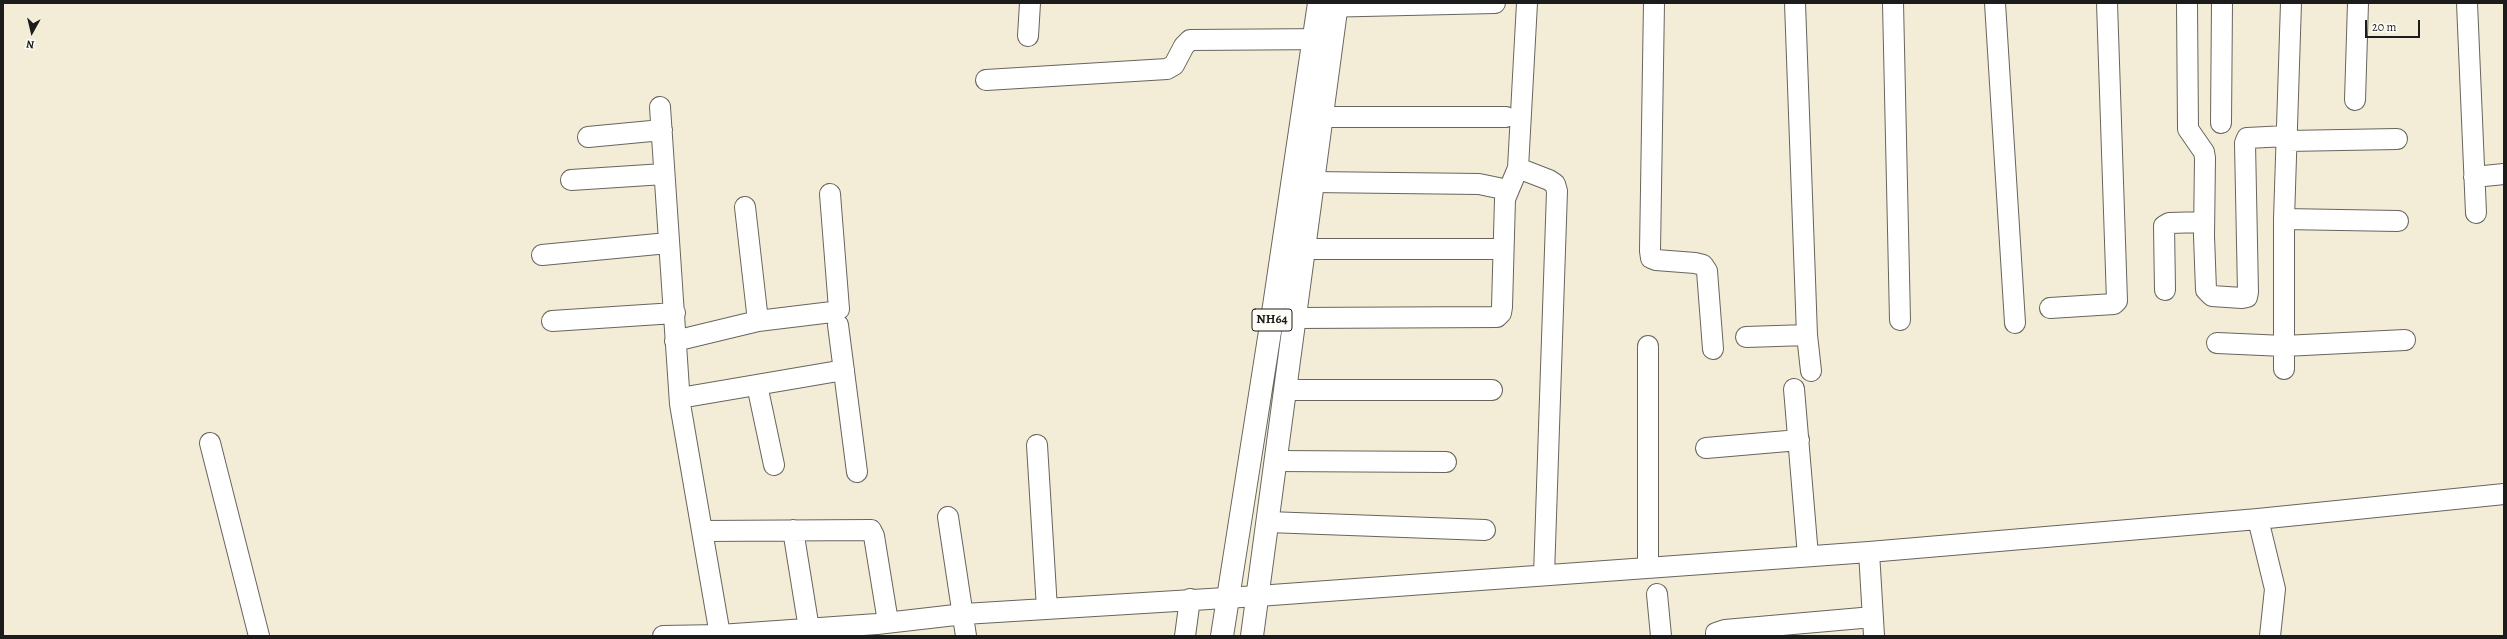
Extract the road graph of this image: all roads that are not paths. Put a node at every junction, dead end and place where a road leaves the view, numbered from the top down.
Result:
1 (1030, 3) edge
2 (1495, 3) edge
3 (1527, 3) edge
4 (1654, 3) edge
5 (1795, 3) edge
6 (1893, 3) edge
7 (1995, 3) edge
8 (2107, 3) edge
9 (2187, 3) edge
10 (2222, 3) edge
11 (2291, 3) edge
12 (2358, 3) edge
13 (2467, 3) edge
14 (1328, 5) edge
15 (1028, 36) dead end
16 (1324, 39) junction
17 (986, 80) dead end
18 (2355, 100) dead end
19 (660, 107) dead end
20 (1322, 117) junction
21 (1506, 117) dead end
22 (2221, 123) dead end
23 (662, 130) junction
24 (588, 137) dead end
25 (2287, 138) junction
26 (2397, 139) dead end
27 (1518, 168) junction
28 (664, 174) junction
29 (2504, 174) edge
30 (2474, 177) junction
31 (570, 180) dead end
32 (1313, 182) junction
33 (1508, 190) junction
34 (830, 194) dead end
35 (745, 208) dead end
36 (2476, 213) dead end
37 (2284, 219) junction
38 (2398, 221) dead end
39 (2204, 222) junction
40 (668, 243) junction
41 (1304, 249) junction
42 (1504, 249) junction
43 (542, 255) dead end
44 (2165, 290) dead end
45 (2050, 308) dead end
46 (674, 313) junction
47 (1295, 318) junction
48 (1900, 320) dead end
49 (552, 321) dead end
50 (758, 321) junction
51 (2015, 323) dead end
52 (838, 325) dead end
53 (1807, 335) junction
54 (1746, 337) dead end
55 (2404, 340) dead end
56 (675, 341) junction
57 (2217, 343) dead end
58 (1648, 346) dead end
59 (2284, 346) junction
60 (1713, 349) dead end
61 (2284, 369) dead end
62 (844, 370) junction
63 (1811, 370) dead end
64 (757, 385) junction
65 (1794, 389) dead end
66 (1286, 390) junction
67 (1492, 390) dead end
68 (680, 398) junction
69 (1799, 440) junction
70 (210, 443) dead end
71 (1037, 445) dead end
72 (1706, 448) dead end
73 (1276, 461) junction
74 (1446, 462) dead end
75 (774, 465) dead end
76 (857, 472) dead end
77 (2504, 494) edge
78 (948, 517) dead end
79 (2258, 519) junction
80 (1268, 522) junction
81 (793, 530) junction
82 (1485, 530) dead end
83 (702, 531) junction
84 (1870, 552) junction
85 (1808, 556) junction
86 (1648, 567) junction
87 (1544, 575) junction
88 (1657, 594) dead end
89 (1258, 596) junction
90 (1227, 597) junction
91 (1190, 600) junction
92 (1047, 609) junction
93 (964, 614) junction
94 (1874, 626) edge
95 (881, 627) edge
96 (808, 629) junction
97 (1811, 629) edge
98 (720, 635) edge
99 (259, 636) edge
100 (663, 636) edge
101 (966, 636) edge
102 (1185, 636) edge
103 (1222, 636) edge
104 (1252, 636) edge
105 (1661, 636) edge
106 (1716, 636) edge
107 (2270, 636) edge

1 - 15 street
2 - 14 street
3 - 27 street
4 - 60 street
5 - 53 street
6 - 48 street
7 - 51 street
8 - 45 street
9 - 39 street
10 - 22 street
11 - 25 street
12 - 18 street
13 - 30 street
14 - 16 highway, NH64
16 - 17 street
16 - 20 highway, NH64
16 - 90 highway, NH64
19 - 23 street
20 - 21 street
20 - 32 highway, NH64
23 - 24 street
23 - 28 street
25 - 26 street
25 - 37 street
25 - 39 street
27 - 33 street
27 - 87 street
28 - 31 street
28 - 40 street
29 - 30 street
30 - 36 street
32 - 33 street
32 - 41 highway, NH64
33 - 42 street
34 - 50 street
35 - 50 street
37 - 38 street
37 - 59 street
39 - 44 street
40 - 43 street
40 - 46 street
41 - 42 street
41 - 47 highway, NH64
42 - 47 street
46 - 49 street
46 - 56 street
47 - 66 highway, NH64
50 - 56 street
52 - 62 street
53 - 54 street
53 - 63 street
55 - 59 street
56 - 68 street
57 - 59 street
58 - 86 street
59 - 61 street
62 - 64 street
62 - 76 street
64 - 68 street
64 - 75 street
65 - 69 street
66 - 67 street
66 - 73 highway, NH64
68 - 83 street
69 - 72 street
69 - 85 street
70 - 99 street
71 - 92 street
73 - 74 street
73 - 80 highway, NH64
77 - 79 street
78 - 93 street
79 - 84 street
79 - 107 street
80 - 82 street
80 - 89 highway, NH64
81 - 83 street
81 - 95 street
81 - 96 street
83 - 98 street
84 - 85 street
84 - 94 street
85 - 86 street
86 - 87 street
87 - 89 street
88 - 105 street
89 - 90 street
89 - 104 highway, NH64
90 - 91 street
90 - 103 highway, NH64
91 - 92 street
91 - 102 street
92 - 93 street
93 - 95 street
93 - 101 street
94 - 97 street
95 - 96 street
96 - 98 street
97 - 106 street
98 - 100 street

